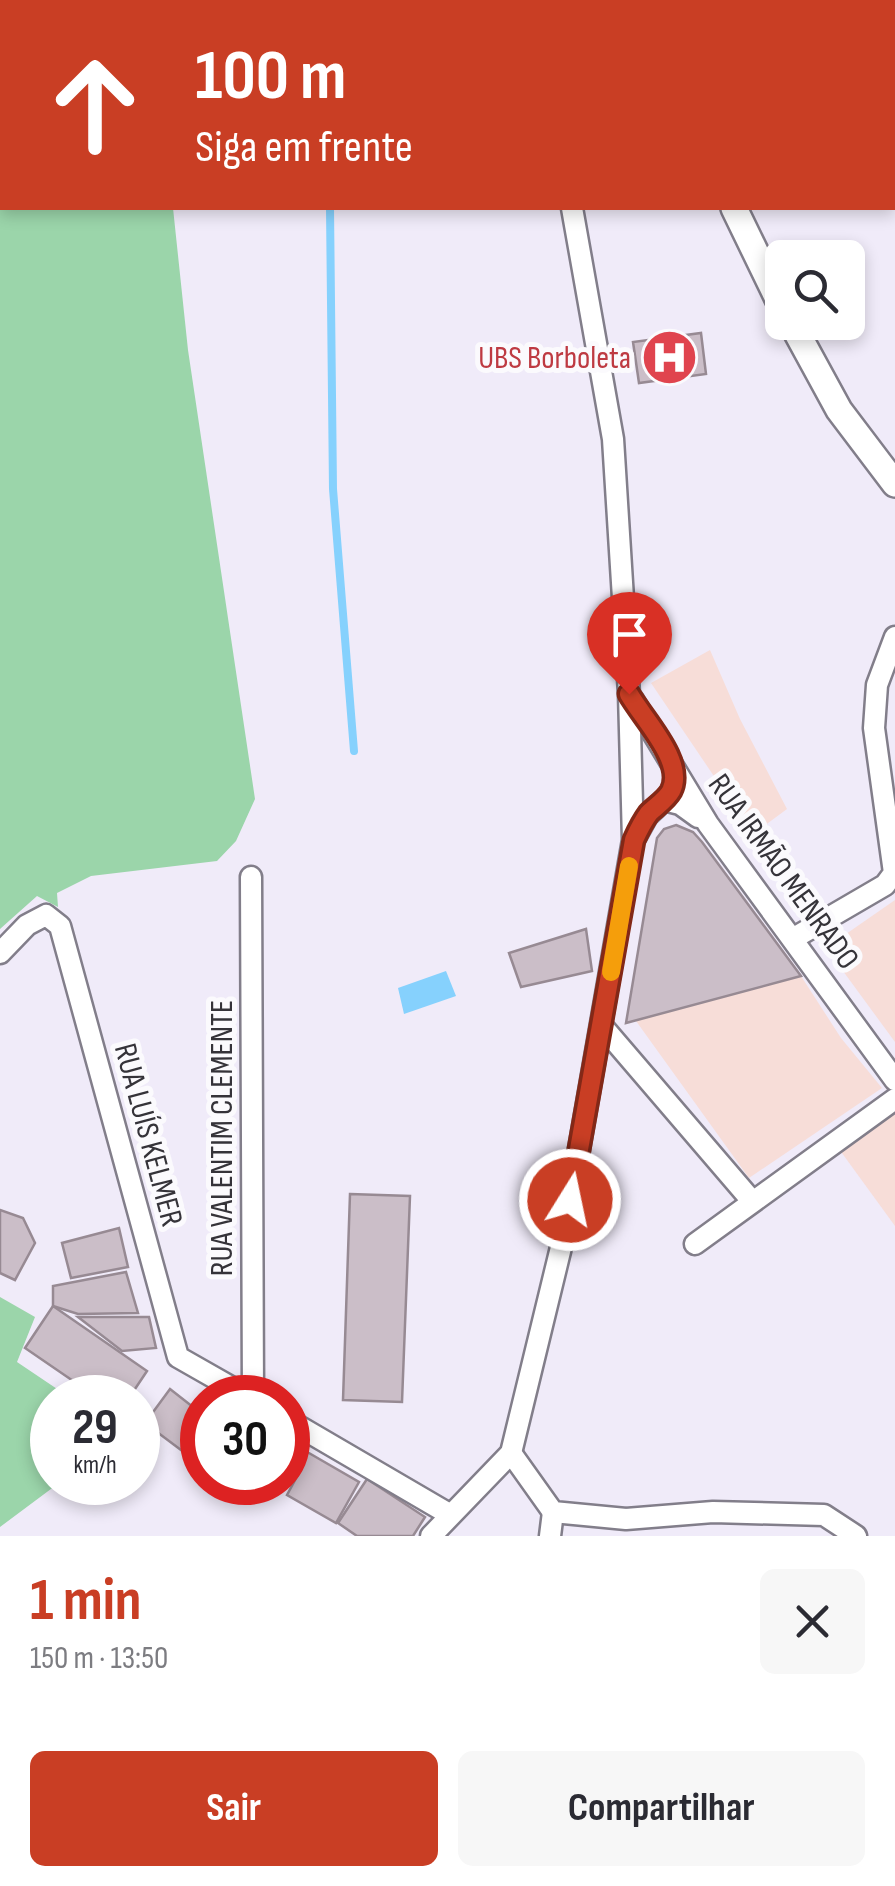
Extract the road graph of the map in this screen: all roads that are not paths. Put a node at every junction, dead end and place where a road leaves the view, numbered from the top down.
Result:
1 (572, 210) edge
2 (735, 210) edge
3 (765, 271) edge
4 (801, 340) edge
5 (895, 484) edge
6 (895, 636) edge
7 (629, 694) junction
8 (670, 760) junction
9 (632, 768) junction
10 (664, 800) junction
11 (708, 824) junction
12 (634, 840) junction
13 (252, 878) dead end
14 (794, 938) junction
15 (0, 954) edge
16 (602, 1026) junction
17 (895, 1080) edge
18 (895, 1099) edge
19 (752, 1201) junction
20 (695, 1244) dead end
21 (210, 1375) edge
22 (251, 1375) edge
23 (310, 1433) edge
24 (511, 1453) junction
25 (553, 1512) junction
26 (449, 1514) junction
27 (431, 1536) edge
28 (550, 1536) edge
29 (856, 1536) edge

1 - 7 street
2 - 3 street
4 - 5 street
6 - 14 street
7 - 8 street, RUA IRMÃO MENRADO
7 - 9 street
8 - 9 street
8 - 10 street
8 - 11 street, RUA IRMÃO MENRADO
9 - 10 street
9 - 12 street
10 - 11 street
10 - 12 street
11 - 14 street, RUA IRMÃO MENRADO
12 - 16 street
13 - 22 street, RUA VALENTIM CLEMENTE
14 - 17 street, RUA IRMÃO MENRADO
15 - 21 street, RUA LUÍS KELMER
16 - 19 street
16 - 24 street
18 - 19 street
19 - 20 street
23 - 26 street
24 - 25 street
24 - 26 street
25 - 28 street
25 - 29 street
26 - 27 street

